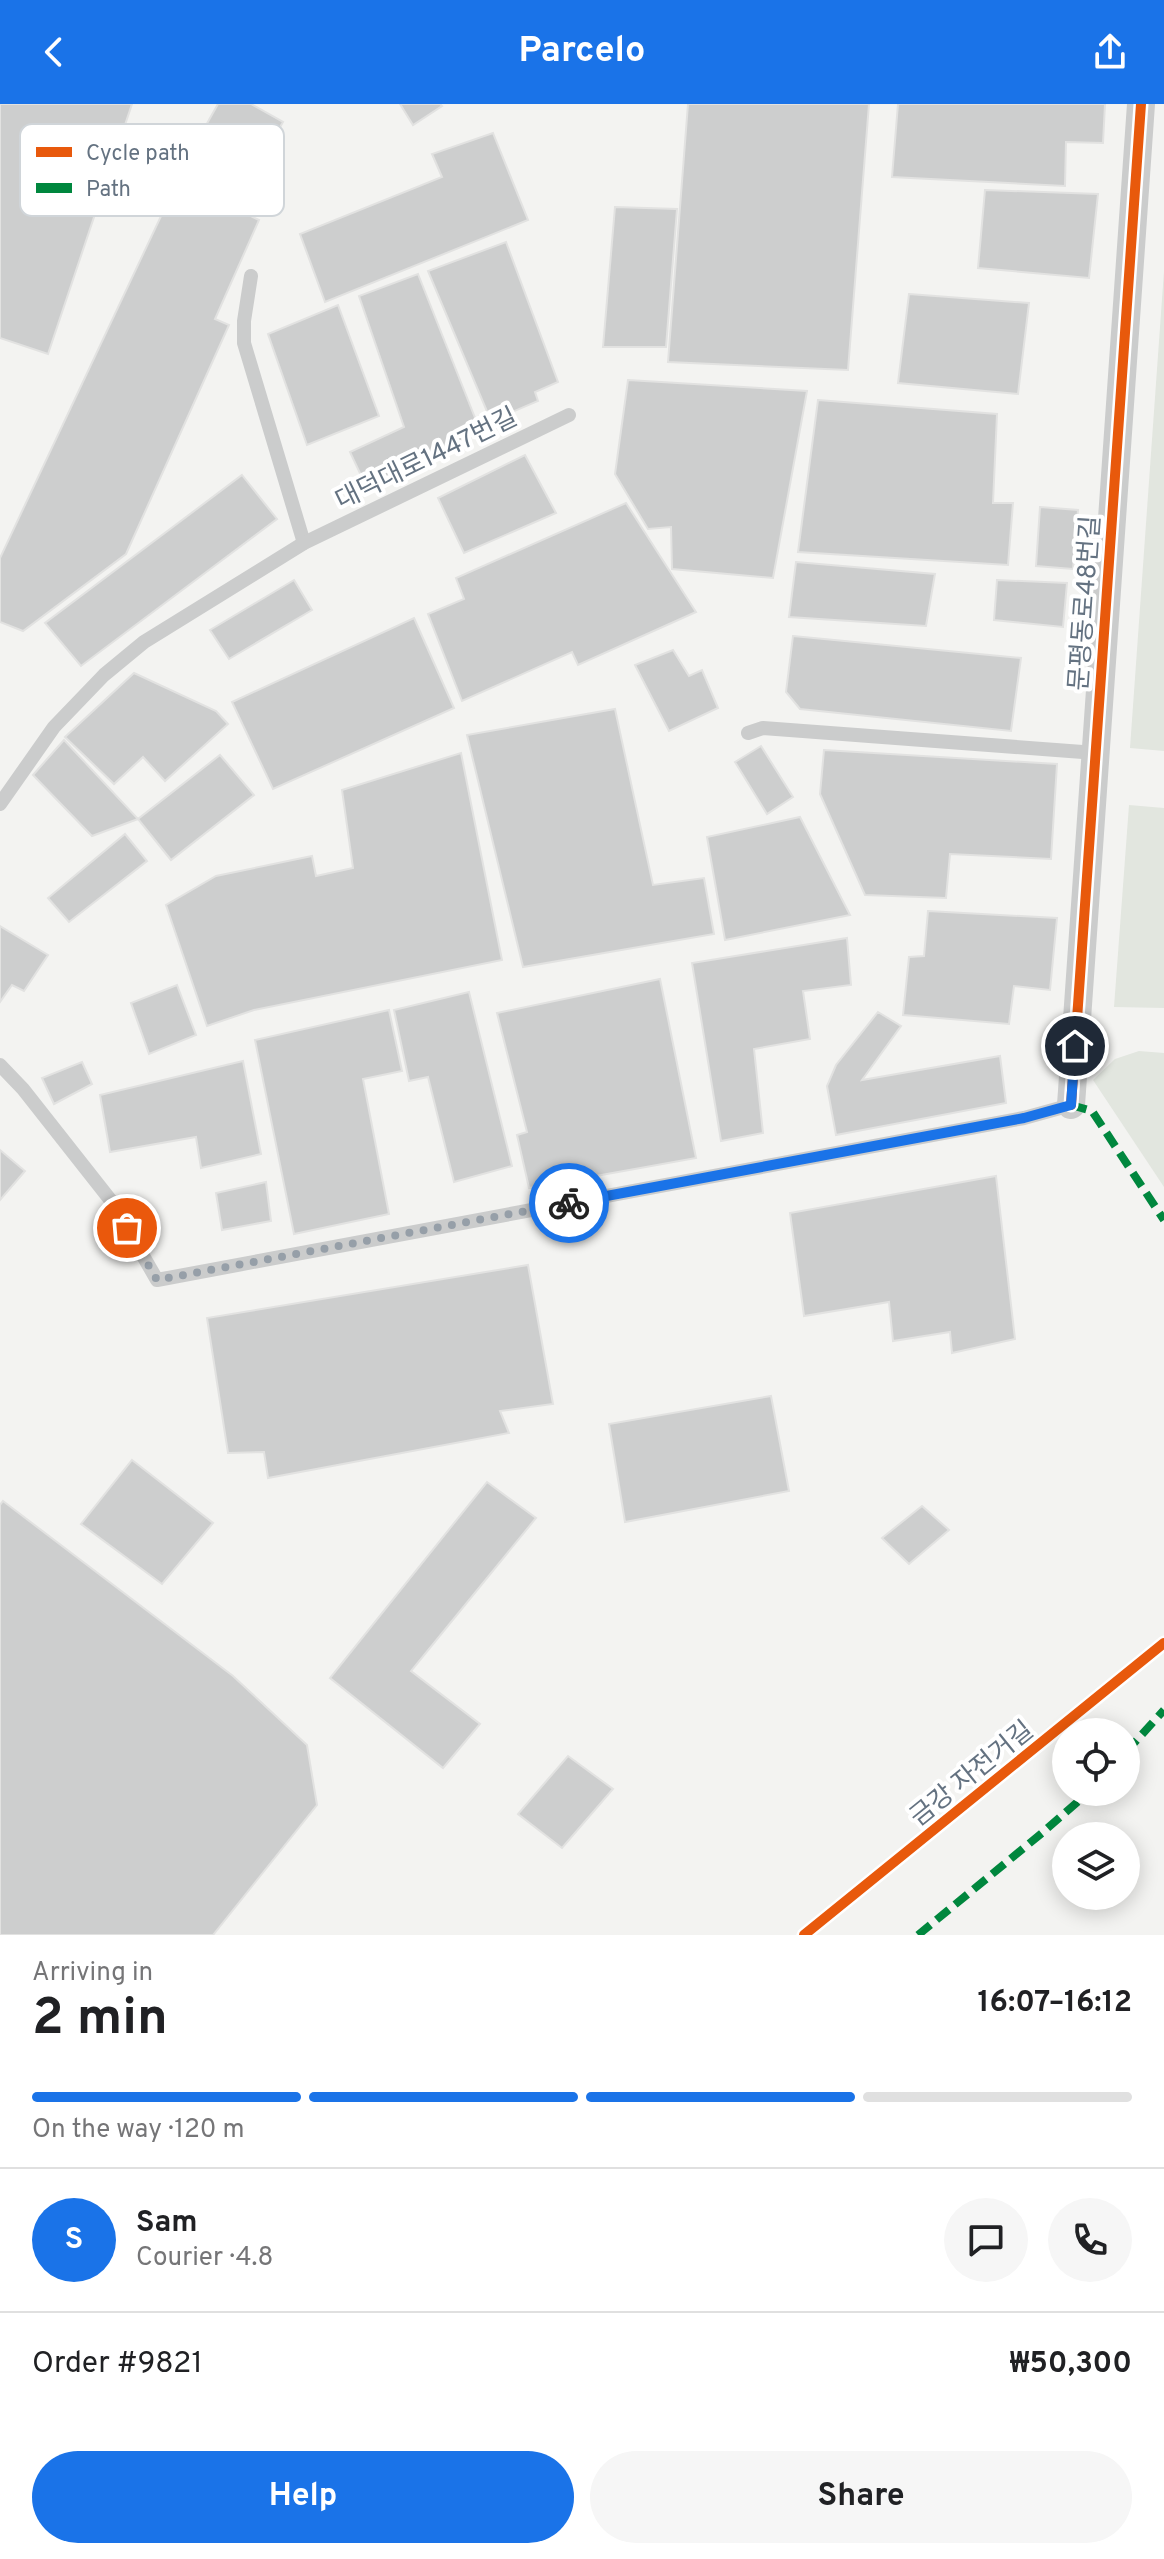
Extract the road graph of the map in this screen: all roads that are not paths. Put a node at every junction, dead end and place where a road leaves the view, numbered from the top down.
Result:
1 (1141, 104) edge
2 (251, 276) dead end
3 (569, 415) dead end
4 (304, 543) junction
5 (748, 733) dead end
6 (1096, 753) junction
7 (0, 804) edge
8 (0, 1065) edge
9 (1071, 1105) joint

1 - 6 street, 문평동로48번길
2 - 4 lane
3 - 4 lane, 대덕대로1447번길
4 - 7 lane, 대덕대로1447번길
5 - 6 lane
6 - 9 street, 문평동로48번길
8 - 9 lane, 문평동로48번길

